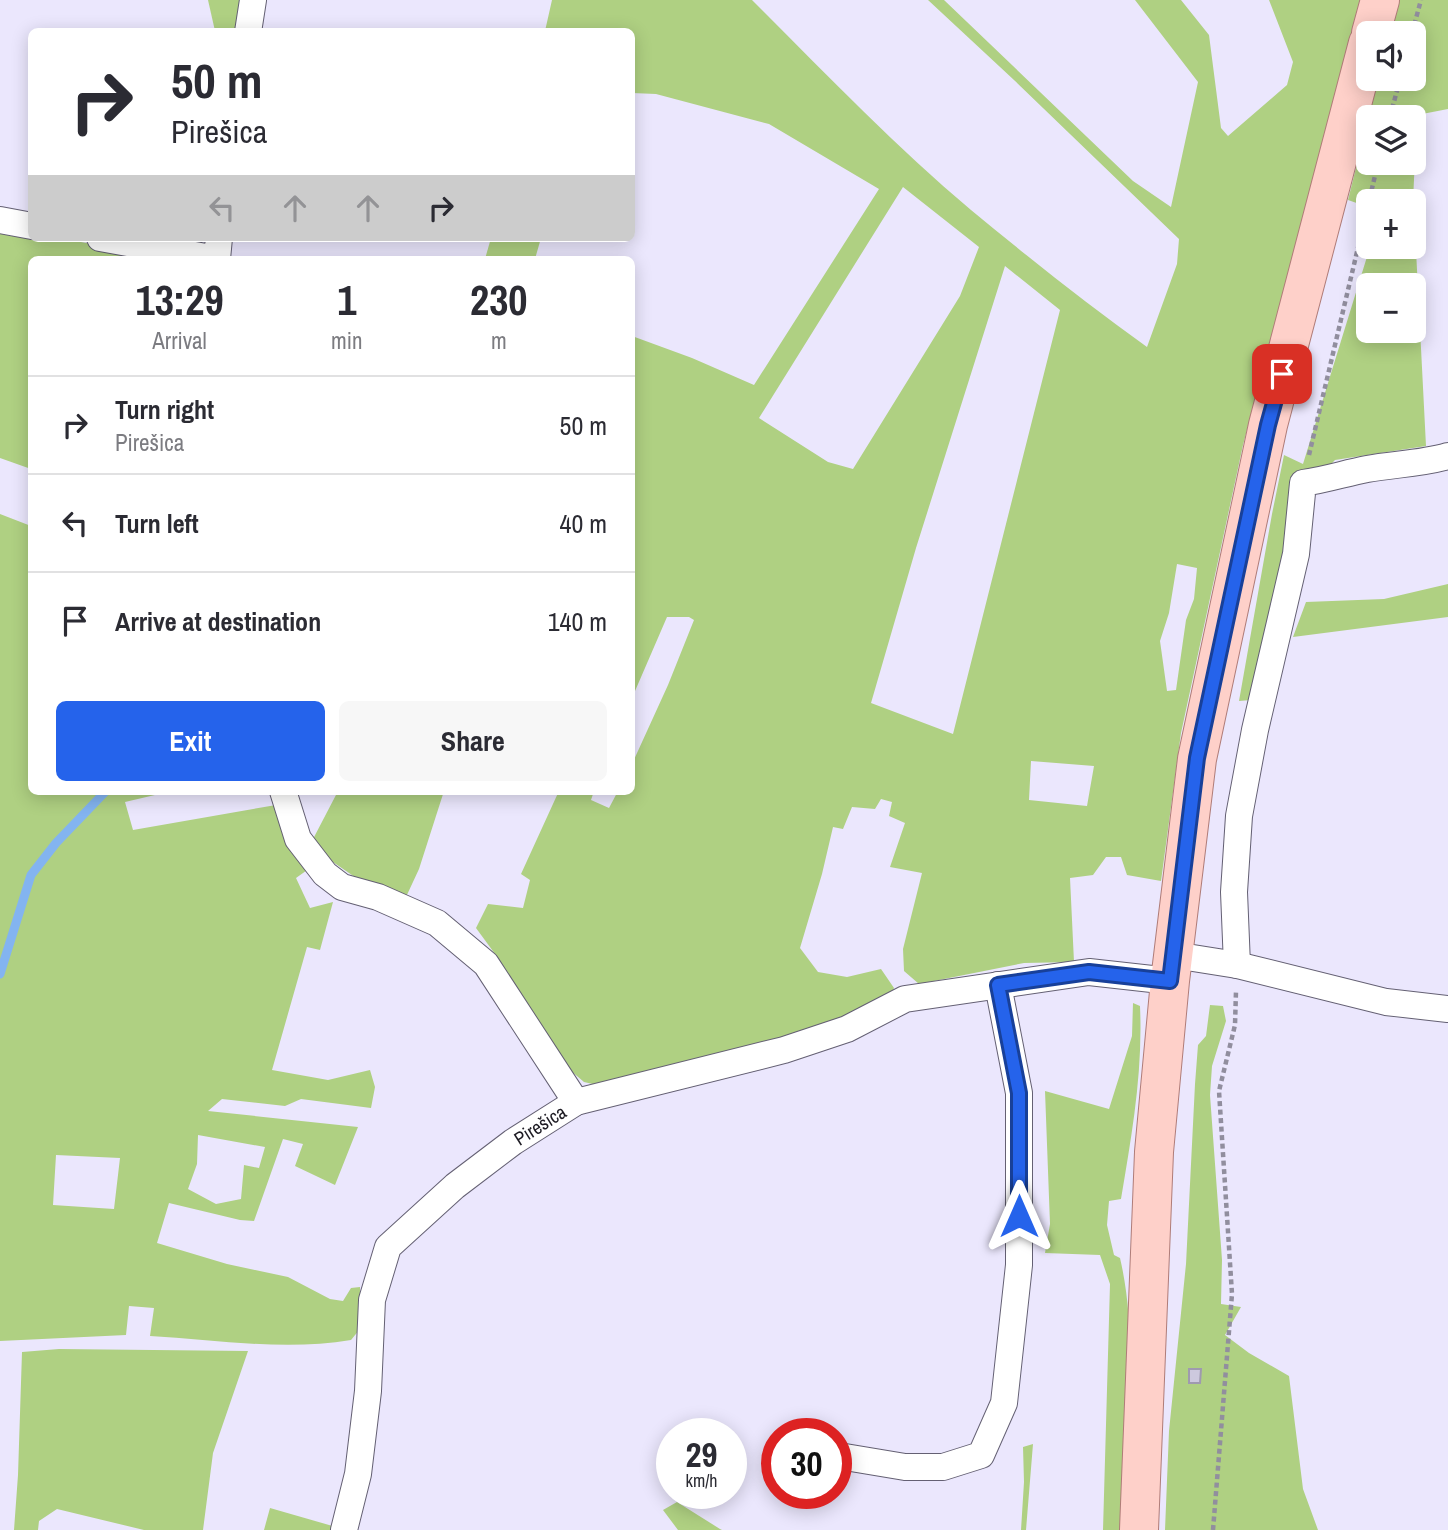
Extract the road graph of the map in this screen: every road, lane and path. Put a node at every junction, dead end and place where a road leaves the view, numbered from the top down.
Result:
1 (254, 0) edge
2 (1380, 0) edge
3 (1421, 0) edge
4 (1374, 21) edge
5 (1415, 21) edge
6 (249, 28) edge
7 (1356, 89) edge
8 (1375, 175) edge
9 (0, 220) edge
10 (28, 225) edge
11 (122, 242) edge
12 (200, 256) edge
13 (1448, 456) edge
14 (1303, 483) junction
15 (284, 795) edge
16 (1237, 965) junction
17 (1172, 968) junction
18 (998, 985) junction
19 (1448, 1009) edge
20 (576, 1102) junction
21 (852, 1458) edge
22 (344, 1530) edge
23 (1139, 1530) edge
24 (1213, 1530) edge

1 - 6 street
2 - 4 main road
3 - 5 path
7 - 17 main road
8 - 14 path
9 - 10 street
11 - 12 street
13 - 14 street
14 - 16 street
15 - 20 street
16 - 17 street, Pirešica
16 - 19 street, Pirešica
16 - 24 path
17 - 18 street, Pirešica
17 - 23 main road
18 - 20 street, Pirešica
18 - 21 street
20 - 22 street, Pirešica

